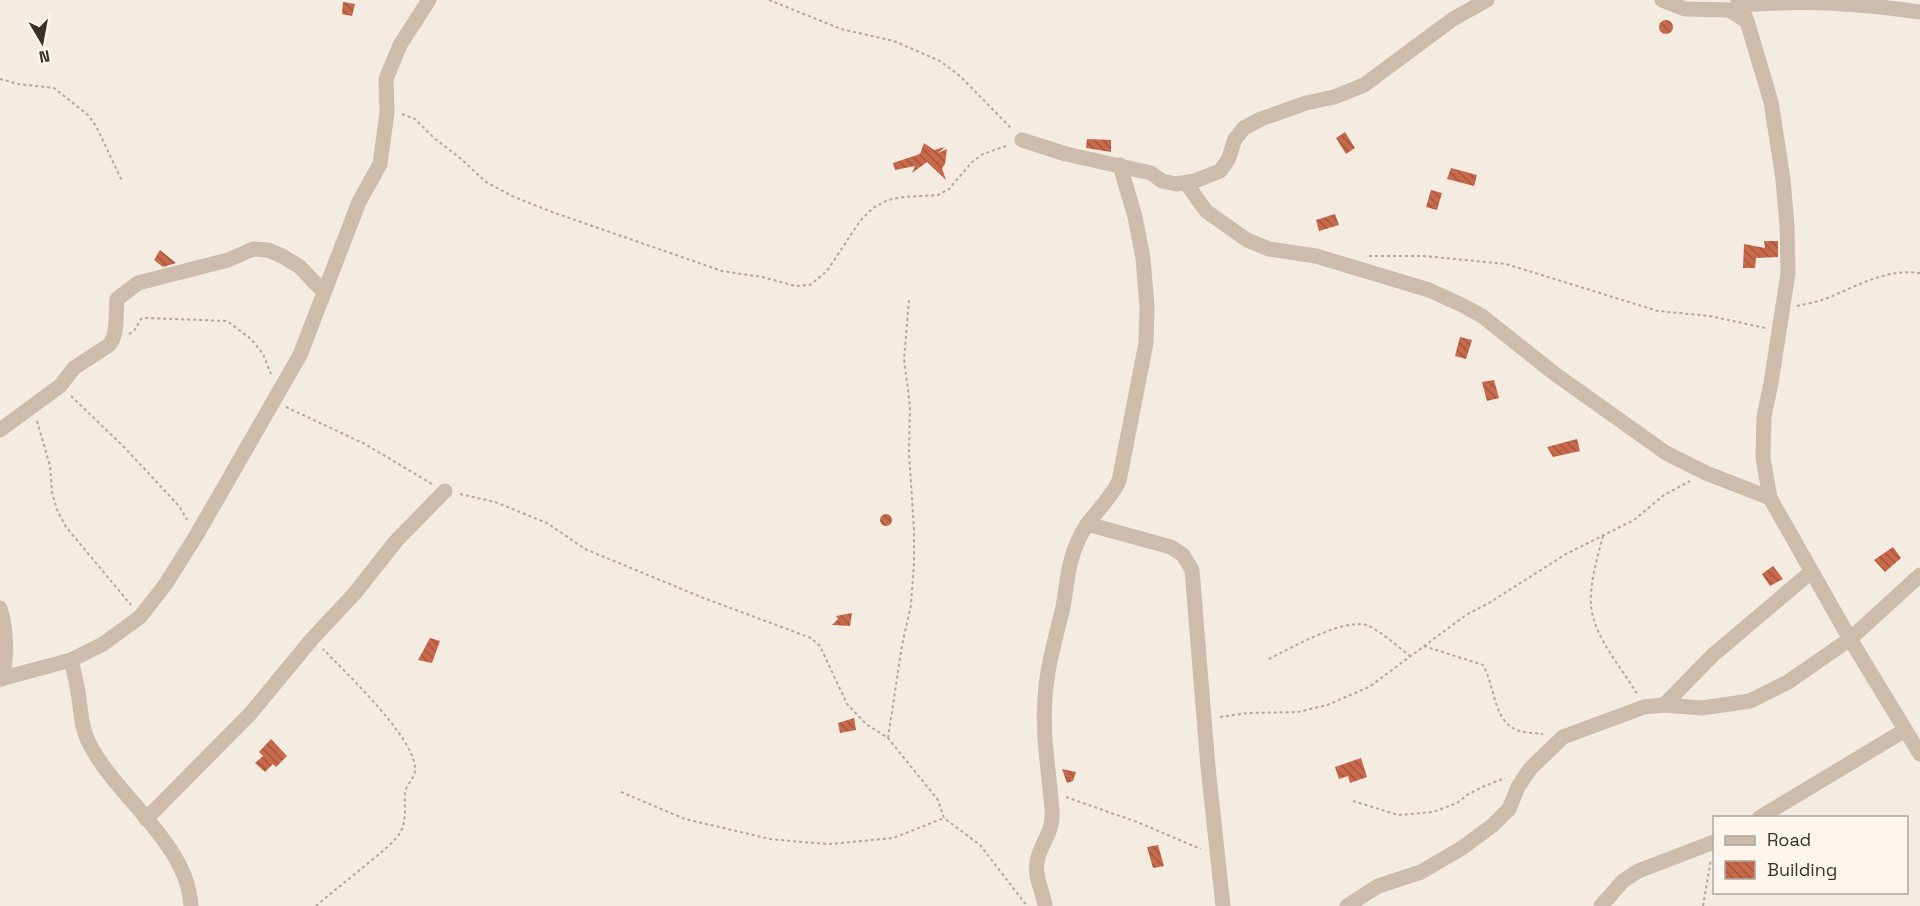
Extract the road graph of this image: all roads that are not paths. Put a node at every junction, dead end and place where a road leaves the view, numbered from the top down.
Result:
1 (429, 0) edge
2 (1487, 0) edge
3 (1662, 0) edge
4 (1740, 3) edge
5 (1920, 12) edge
6 (1747, 21) junction
7 (1022, 140) road end
8 (1120, 165) junction
9 (1186, 183) junction
10 (325, 290) junction
11 (0, 430) edge
12 (445, 490) road end
13 (1770, 498) junction
14 (1086, 524) junction
15 (1811, 572) junction
16 (1920, 575) edge
17 (0, 608) edge
18 (1850, 639) junction
19 (71, 660) junction
20 (1, 679) edge
21 (1664, 705) junction
22 (1905, 730) junction
23 (1920, 754) edge
24 (1763, 816) edge
25 (146, 819) junction
26 (1713, 842) edge
27 (190, 906) edge
28 (1045, 906) edge
29 (1223, 906) edge
30 (1347, 906) edge
31 (1601, 906) edge

1 - 10 street
2 - 9 street
3 - 6 street
4 - 5 street
4 - 6 street
6 - 13 street
7 - 8 street
8 - 9 street
8 - 14 street
9 - 13 street
10 - 11 street
10 - 19 street
12 - 25 street
13 - 15 street
14 - 28 street
14 - 29 street
15 - 18 street
15 - 21 street
16 - 18 street
17 - 20 street
18 - 21 street
18 - 22 street
19 - 20 street
19 - 25 street
21 - 30 street
22 - 23 street
22 - 24 street
25 - 27 street
26 - 31 street

